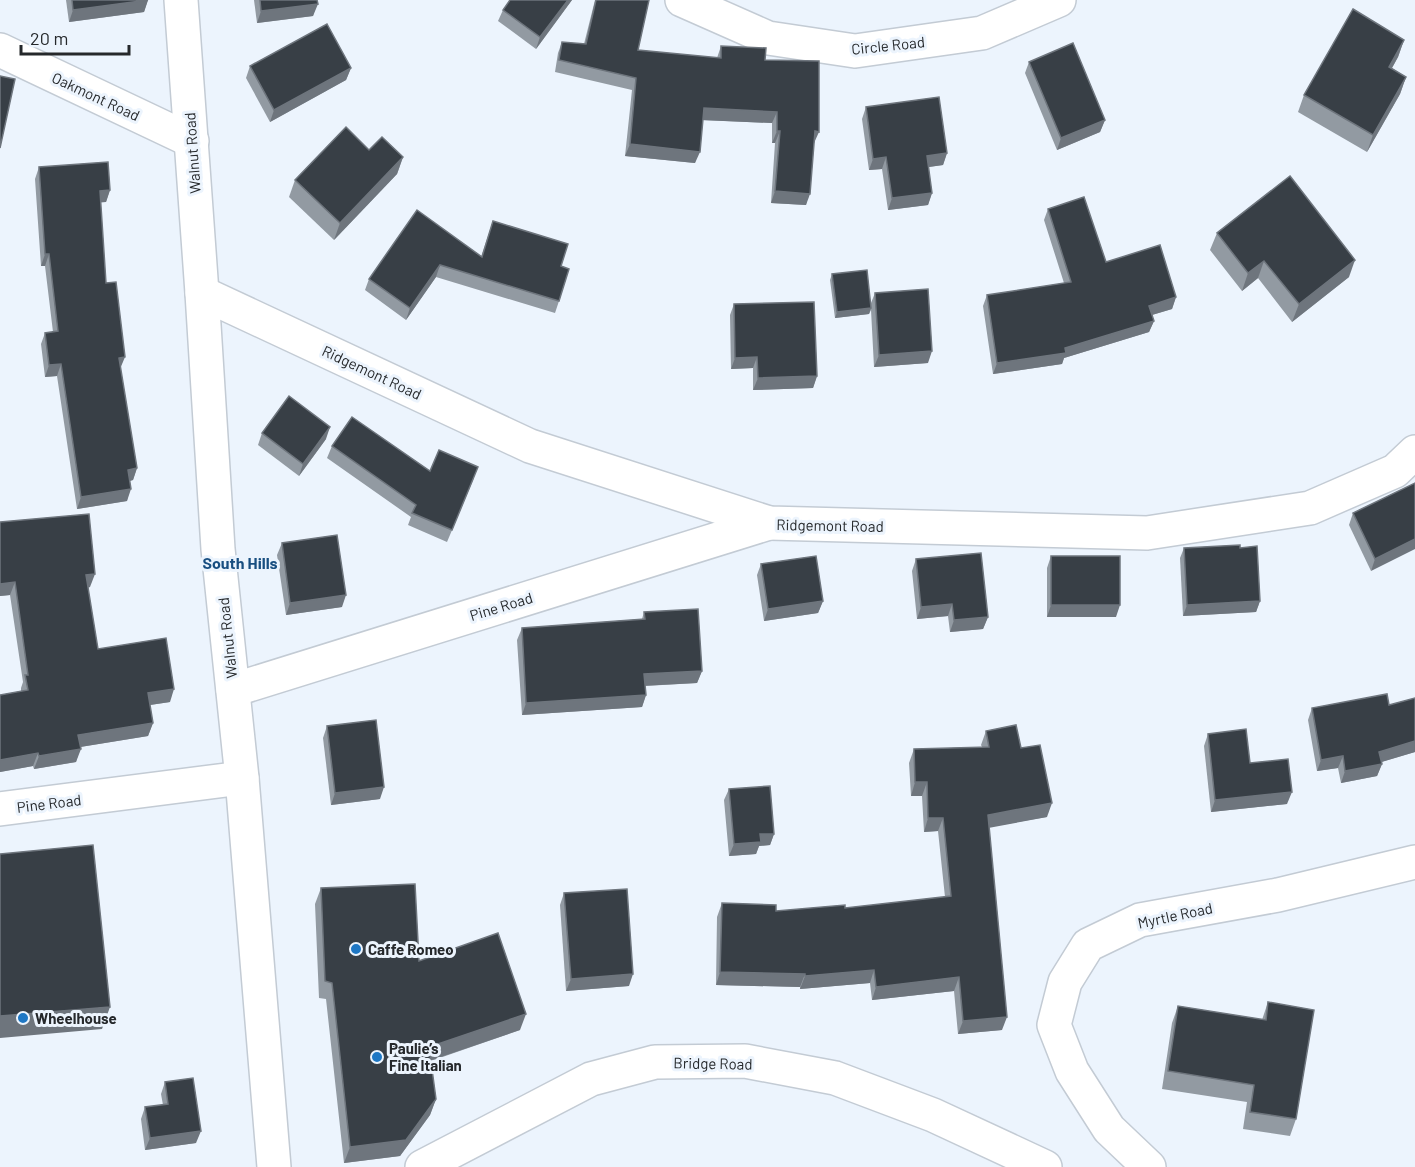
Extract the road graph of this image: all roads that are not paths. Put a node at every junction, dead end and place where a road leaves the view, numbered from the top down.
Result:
1 (181, 0) edge
2 (682, 0) edge
3 (1059, 0) edge
4 (0, 50) edge
5 (192, 141) junction
6 (202, 292) junction
7 (1415, 452) edge
8 (769, 524) junction
9 (232, 690) junction
10 (242, 778) junction
11 (0, 809) edge
12 (1415, 843) edge
13 (1415, 862) edge
14 (1324, 884) junction
15 (274, 1167) edge
16 (422, 1167) edge
17 (1045, 1167) edge
18 (1149, 1167) edge

1 - 5 street, Walnut Road
2 - 3 street, Circle Road
4 - 5 street, Oakmont Road
5 - 6 street, Walnut Road
6 - 8 street, Ridgemont Road
6 - 9 street, Walnut Road
7 - 8 street, Ridgemont Road
8 - 9 street, Pine Road
9 - 10 street, Walnut Road
10 - 11 street, Pine Road
10 - 15 street, Walnut Road
12 - 14 street
13 - 14 street, Myrtle Road
14 - 18 street, Myrtle Road
16 - 17 street, Bridge Road

